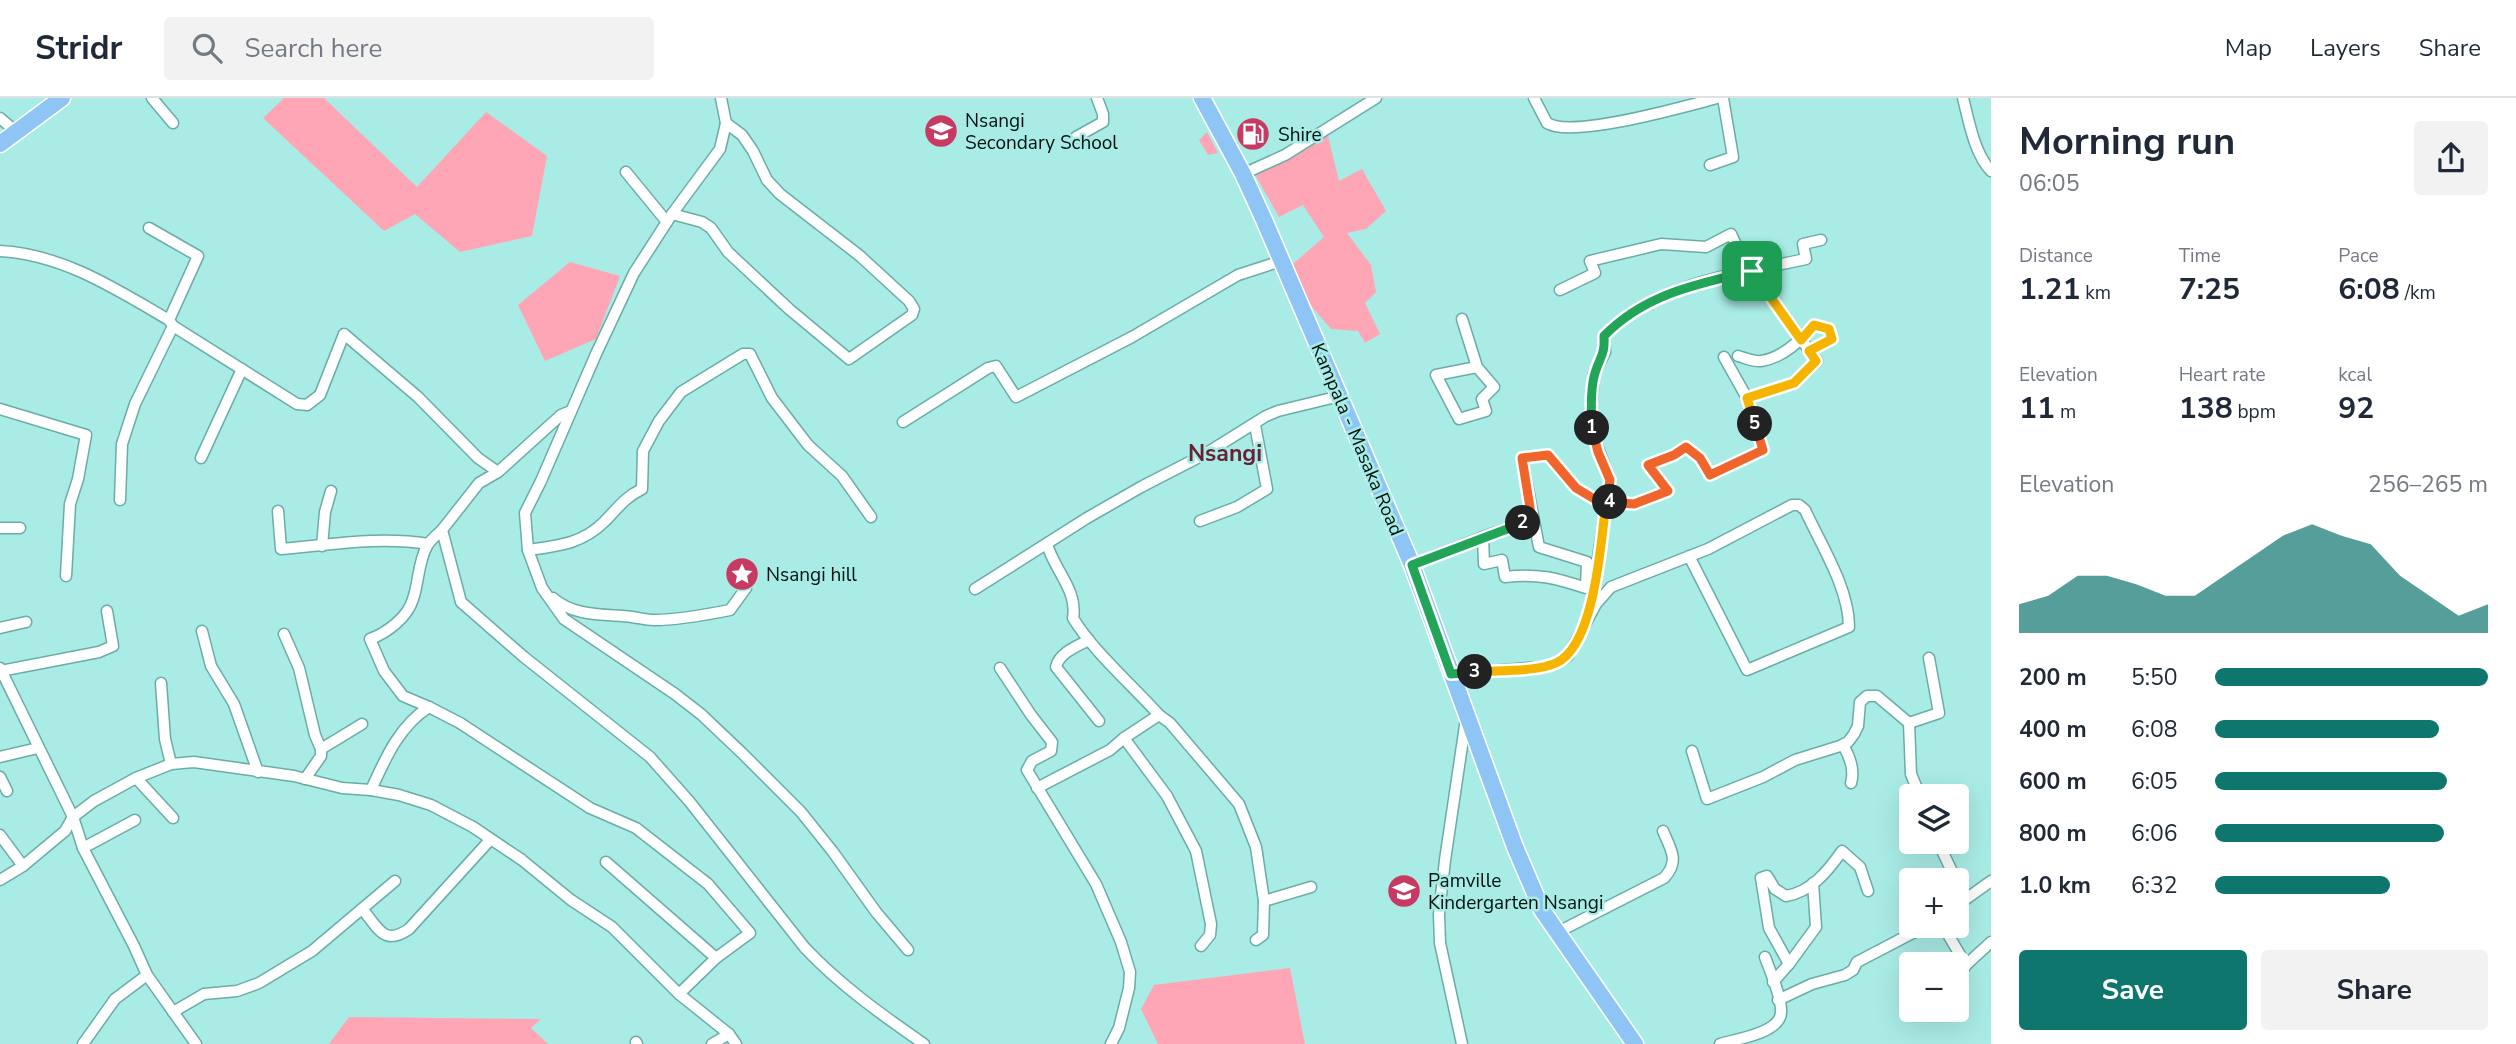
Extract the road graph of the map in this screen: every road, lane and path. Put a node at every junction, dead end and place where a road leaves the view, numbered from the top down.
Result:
1 (62, 98) edge
2 (152, 98) edge
3 (721, 98) edge
4 (1097, 98) edge
5 (1376, 98) edge
6 (1534, 98) edge
7 (1720, 98) edge
8 (1963, 98) edge
9 (1208, 100) edge
10 (0, 118) edge
11 (173, 122) dead end
12 (726, 123) junction
13 (15, 131) junction
14 (1076, 137) dead end
15 (0, 144) edge
16 (1710, 165) dead end
17 (1991, 171) edge
18 (626, 173) dead end
19 (1243, 174) junction
20 (669, 218) junction
21 (149, 228) dead end
22 (1821, 240) dead end
23 (0, 251) edge
24 (1281, 261) junction
25 (1749, 272) junction
26 (1560, 290) dead end
27 (1462, 319) dead end
28 (171, 323) junction
29 (1801, 340) junction
30 (1809, 351) junction
31 (1738, 356) dead end
32 (1724, 357) dead end
33 (1477, 367) junction
34 (242, 369) junction
35 (1340, 396) junction
36 (1747, 398) junction
37 (0, 409) edge
38 (571, 411) junction
39 (903, 422) dead end
40 (1255, 425) junction
41 (201, 458) dead end
42 (498, 472) junction
43 (331, 491) dead end
44 (120, 500) dead end
45 (1606, 504) junction
46 (278, 512) dead end
47 (871, 517) dead end
48 (1532, 520) junction
49 (1200, 521) dead end
50 (0, 528) edge
51 (20, 528) dead end
52 (442, 530) junction
53 (1483, 537) junction
54 (428, 544) junction
55 (1047, 544) junction
56 (322, 546) junction
57 (528, 550) junction
58 (1689, 556) junction
59 (1412, 565) junction
60 (66, 576) dead end
61 (542, 588) junction
62 (746, 588) dead end
63 (975, 589) dead end
64 (107, 611) dead end
65 (1590, 614) junction
66 (26, 622) dead end
67 (0, 628) edge
68 (202, 631) dead end
69 (284, 634) dead end
70 (1089, 640) junction
71 (1929, 658) dead end
72 (1000, 668) dead end
73 (0, 670) edge
74 (1451, 674) junction
75 (162, 683) dead end
76 (429, 707) junction
77 (1160, 715) junction
78 (1466, 719) junction
79 (1099, 721) dead end
80 (1909, 723) junction
81 (362, 724) dead end
82 (1124, 738) junction
83 (1843, 745) junction
84 (38, 748) junction
85 (321, 749) junction
86 (1692, 751) dead end
87 (0, 757) edge
88 (171, 764) junction
89 (258, 772) junction
90 (0, 777) edge
91 (136, 778) junction
92 (305, 779) junction
93 (1852, 783) dead end
94 (1915, 784) edge
95 (1037, 788) junction
96 (371, 790) junction
97 (7, 791) dead end
98 (74, 817) junction
99 (173, 818) dead end
100 (135, 820) dead end
101 (1663, 831) dead end
102 (0, 835) edge
103 (490, 840) junction
104 (83, 848) junction
105 (606, 862) dead end
106 (23, 866) junction
107 (0, 880) edge
108 (395, 881) dead end
109 (1991, 881) edge
110 (1814, 883) junction
111 (1311, 887) dead end
112 (1868, 891) dead end
113 (1969, 896) edge
114 (1264, 901) junction
115 (363, 909) junction
116 (1558, 932) junction
117 (1903, 938) edge
118 (1256, 940) dead end
119 (1991, 942) edge
120 (1201, 946) dead end
121 (908, 950) dead end
122 (1980, 952) junction
123 (1991, 956) edge
124 (1765, 957) dead end
125 (716, 958) junction
126 (1969, 962) edge
127 (1789, 964) junction
128 (147, 975) junction
129 (1773, 982) junction
130 (679, 994) junction
131 (1778, 1000) junction
132 (173, 1012) junction
133 (729, 1034) junction
134 (83, 1044) edge
135 (196, 1044) edge
136 (712, 1044) edge
137 (736, 1044) edge
138 (924, 1044) edge
139 (1111, 1044) edge
140 (1462, 1044) edge
141 (1635, 1044) edge
142 (1720, 1044) edge

1 - 13 main road
2 - 11 street
3 - 12 street
4 - 14 street
5 - 19 street
6 - 7 street
7 - 16 street
8 - 17 street
9 - 19 main road, Kampala - Masaka Road
10 - 13 street
12 - 20 street
12 - 20 street
13 - 15 main road
18 - 20 street
19 - 24 main road, Kampala - Masaka Road
20 - 38 street
21 - 28 street
22 - 25 street
23 - 28 street
24 - 35 main road, Kampala - Masaka Road
24 - 39 street
25 - 26 street
25 - 29 street
25 - 45 street
27 - 33 street
28 - 34 street
28 - 44 street
29 - 30 street
29 - 30 street
29 - 31 street
30 - 36 street
32 - 36 street
33 - 33 street
34 - 41 street
34 - 42 street
35 - 40 street
35 - 59 main road, Kampala - Masaka Road
36 - 45 street
37 - 60 street
38 - 42 street
38 - 57 street
40 - 49 street
40 - 55 street
42 - 52 street
43 - 56 street
45 - 48 street
45 - 65 street
46 - 56 street
47 - 57 street
48 - 53 street
48 - 53 street
50 - 51 street
52 - 54 street
52 - 138 street
53 - 59 street
54 - 56 street
54 - 76 street
55 - 63 street
55 - 70 street
57 - 61 street
58 - 58 street
58 - 65 street
59 - 74 main road, Kampala - Masaka Road
61 - 62 street
61 - 121 street
64 - 73 street
65 - 74 street
66 - 67 street
68 - 89 street
69 - 85 street
70 - 77 street
70 - 79 street
71 - 80 street
72 - 95 street
73 - 84 street
74 - 78 main road, Kampala - Masaka Road
75 - 88 street
76 - 96 street
76 - 125 street
77 - 82 street
77 - 114 street
78 - 116 main road, Kampala - Masaka Road
78 - 140 street
80 - 83 street
80 - 94 street
81 - 85 street
82 - 95 street
82 - 120 street
83 - 86 street
83 - 93 street
84 - 87 street
84 - 98 street
85 - 92 street
88 - 89 street
88 - 91 street
89 - 92 street
90 - 97 street
91 - 98 street
91 - 99 street
92 - 96 street
95 - 139 street
96 - 103 street
98 - 104 street
98 - 106 street
100 - 104 street
101 - 116 street
102 - 106 street
103 - 115 street
103 - 130 street
104 - 128 street
105 - 125 street
106 - 107 street
108 - 115 street
109 - 113 street
110 - 112 street
110 - 127 street
110 - 127 street
111 - 114 street
114 - 118 street
115 - 132 street
116 - 141 main road, Kampala - Masaka Road
117 - 131 street
119 - 122 street
122 - 123 street
122 - 126 street
124 - 129 street
125 - 130 street
127 - 129 street
128 - 132 street
128 - 134 street
129 - 131 street
130 - 133 street
131 - 142 street
132 - 135 street
133 - 136 street
133 - 137 street

